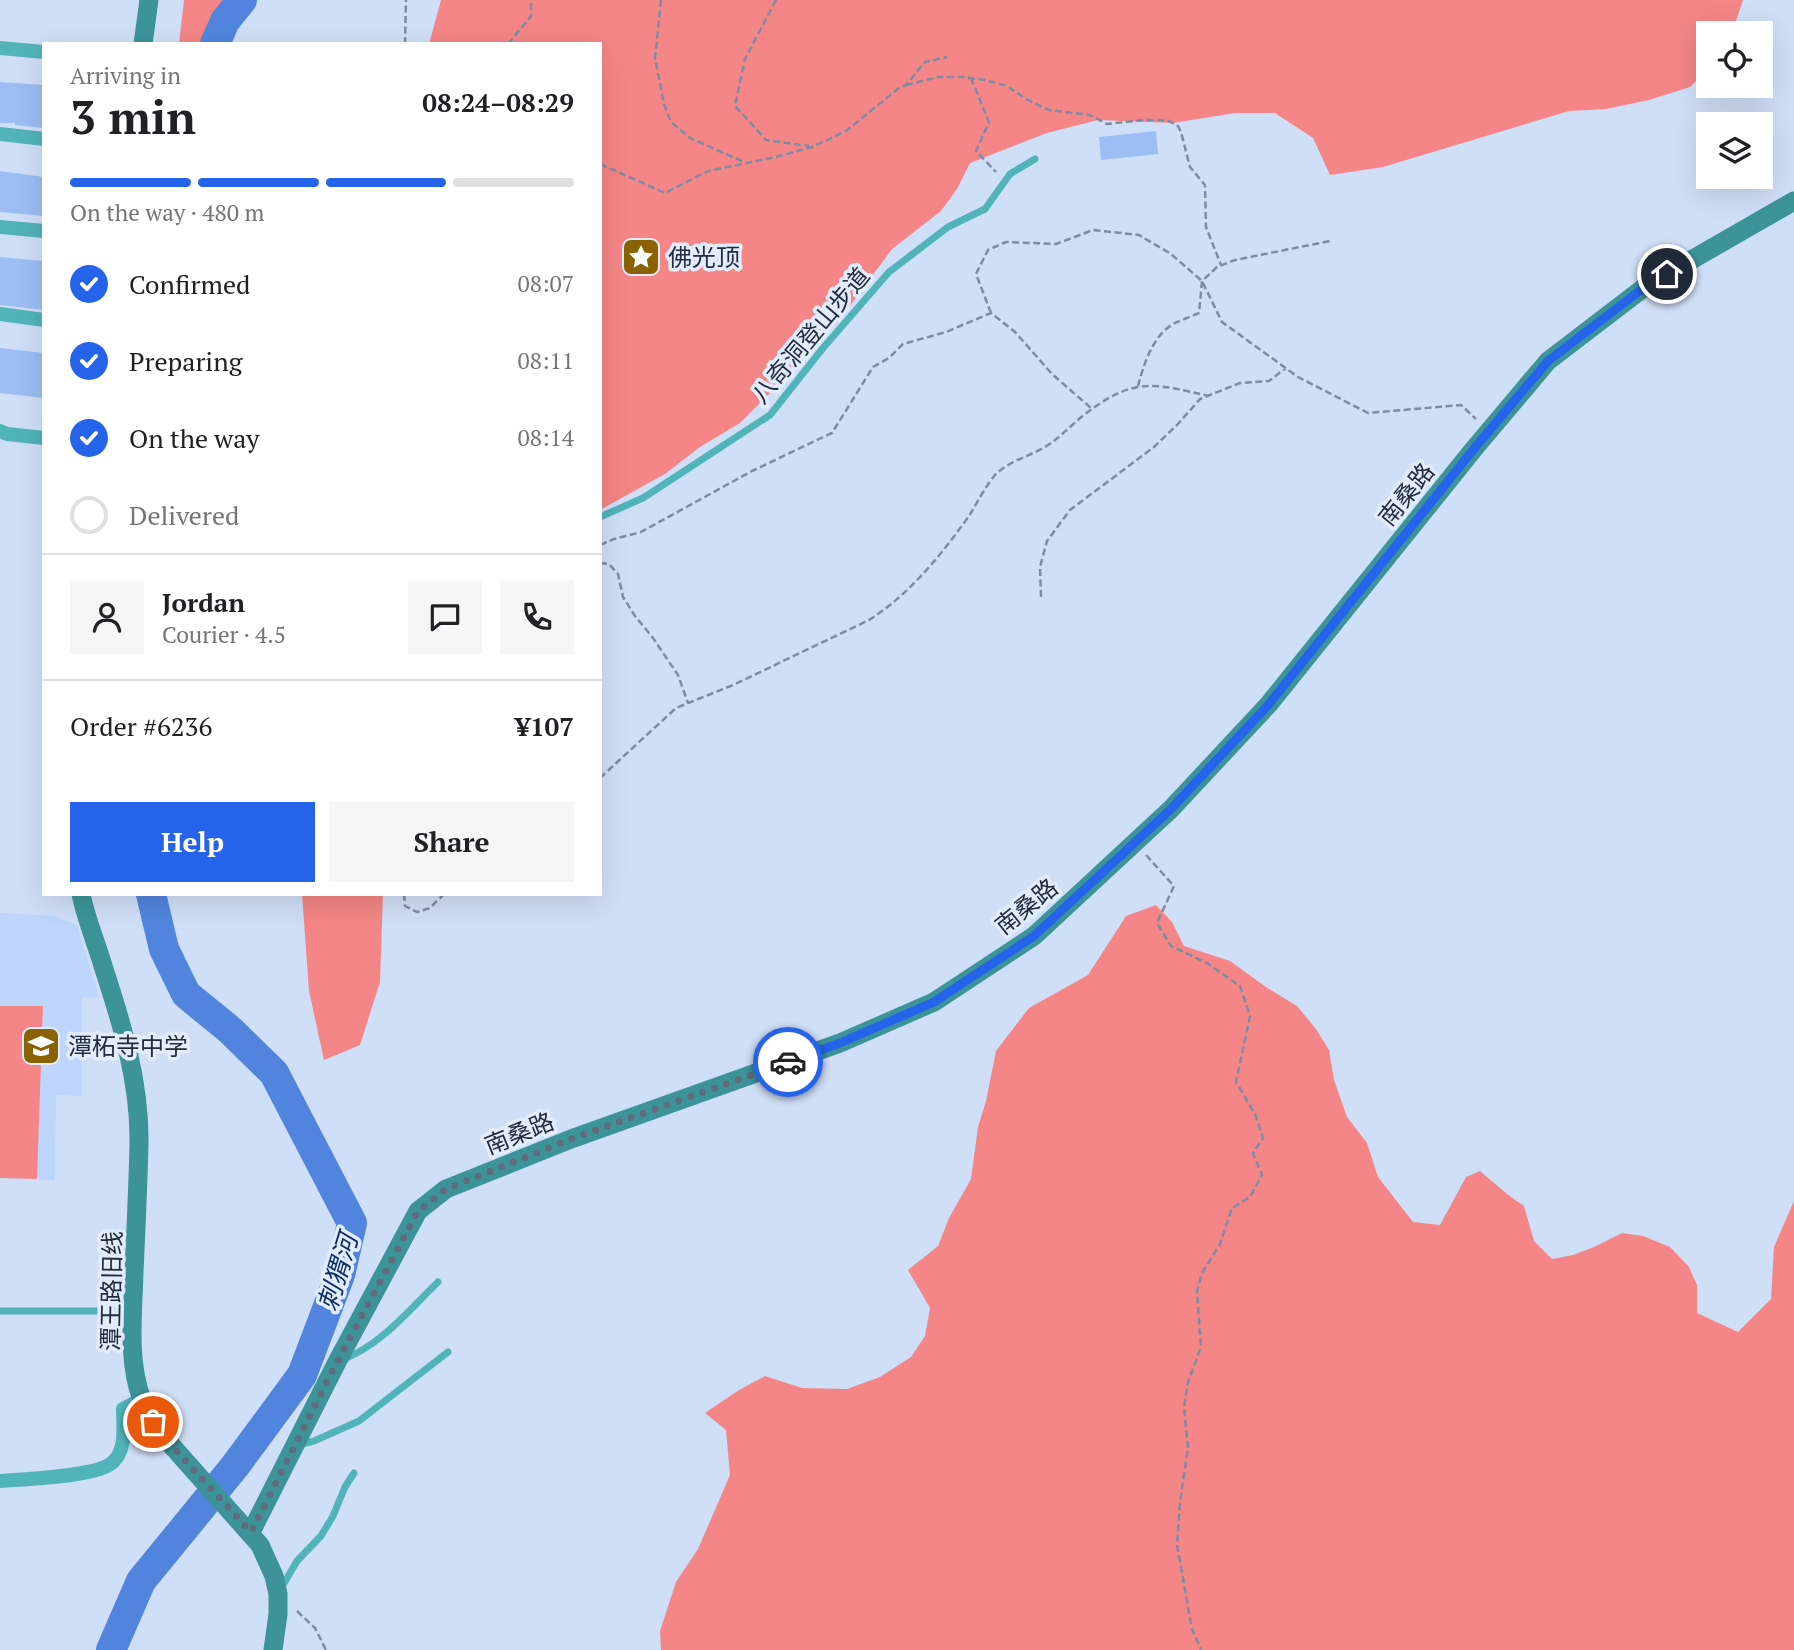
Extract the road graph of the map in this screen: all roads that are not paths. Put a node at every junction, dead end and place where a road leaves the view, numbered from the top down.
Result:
1 (149, 0) edge
2 (144, 42) edge
3 (0, 48) edge
4 (42, 52) edge
5 (0, 134) edge
6 (42, 139) edge
7 (1035, 159) dead end
8 (1794, 201) edge
9 (0, 227) edge
10 (42, 231) edge
11 (0, 314) edge
12 (42, 320) edge
13 (0, 431) edge
14 (42, 438) edge
15 (602, 516) edge
16 (82, 896) edge
17 (438, 1282) dead end
18 (0, 1311) edge
19 (132, 1327) junction
20 (448, 1352) dead end
21 (337, 1362) junction
22 (142, 1399) junction
23 (294, 1446) junction
24 (354, 1473) dead end
25 (0, 1481) edge
26 (246, 1527) junction
27 (278, 1594) junction
28 (273, 1650) edge

1 - 2 street
3 - 4 street
5 - 6 street
7 - 15 lane, 八奇洞登山步道
8 - 21 street, 南桑路
9 - 10 street
11 - 12 street
13 - 14 street
16 - 19 street, 潭王路旧线
17 - 21 lane
18 - 19 lane
19 - 22 street, 潭王路旧线
20 - 23 lane
21 - 23 street, 南桑路
22 - 25 street
22 - 26 street, 潭王路旧线
23 - 26 street, 南桑路
24 - 27 lane
26 - 27 street, 潭王路旧线
27 - 28 street, 潭王路旧线

